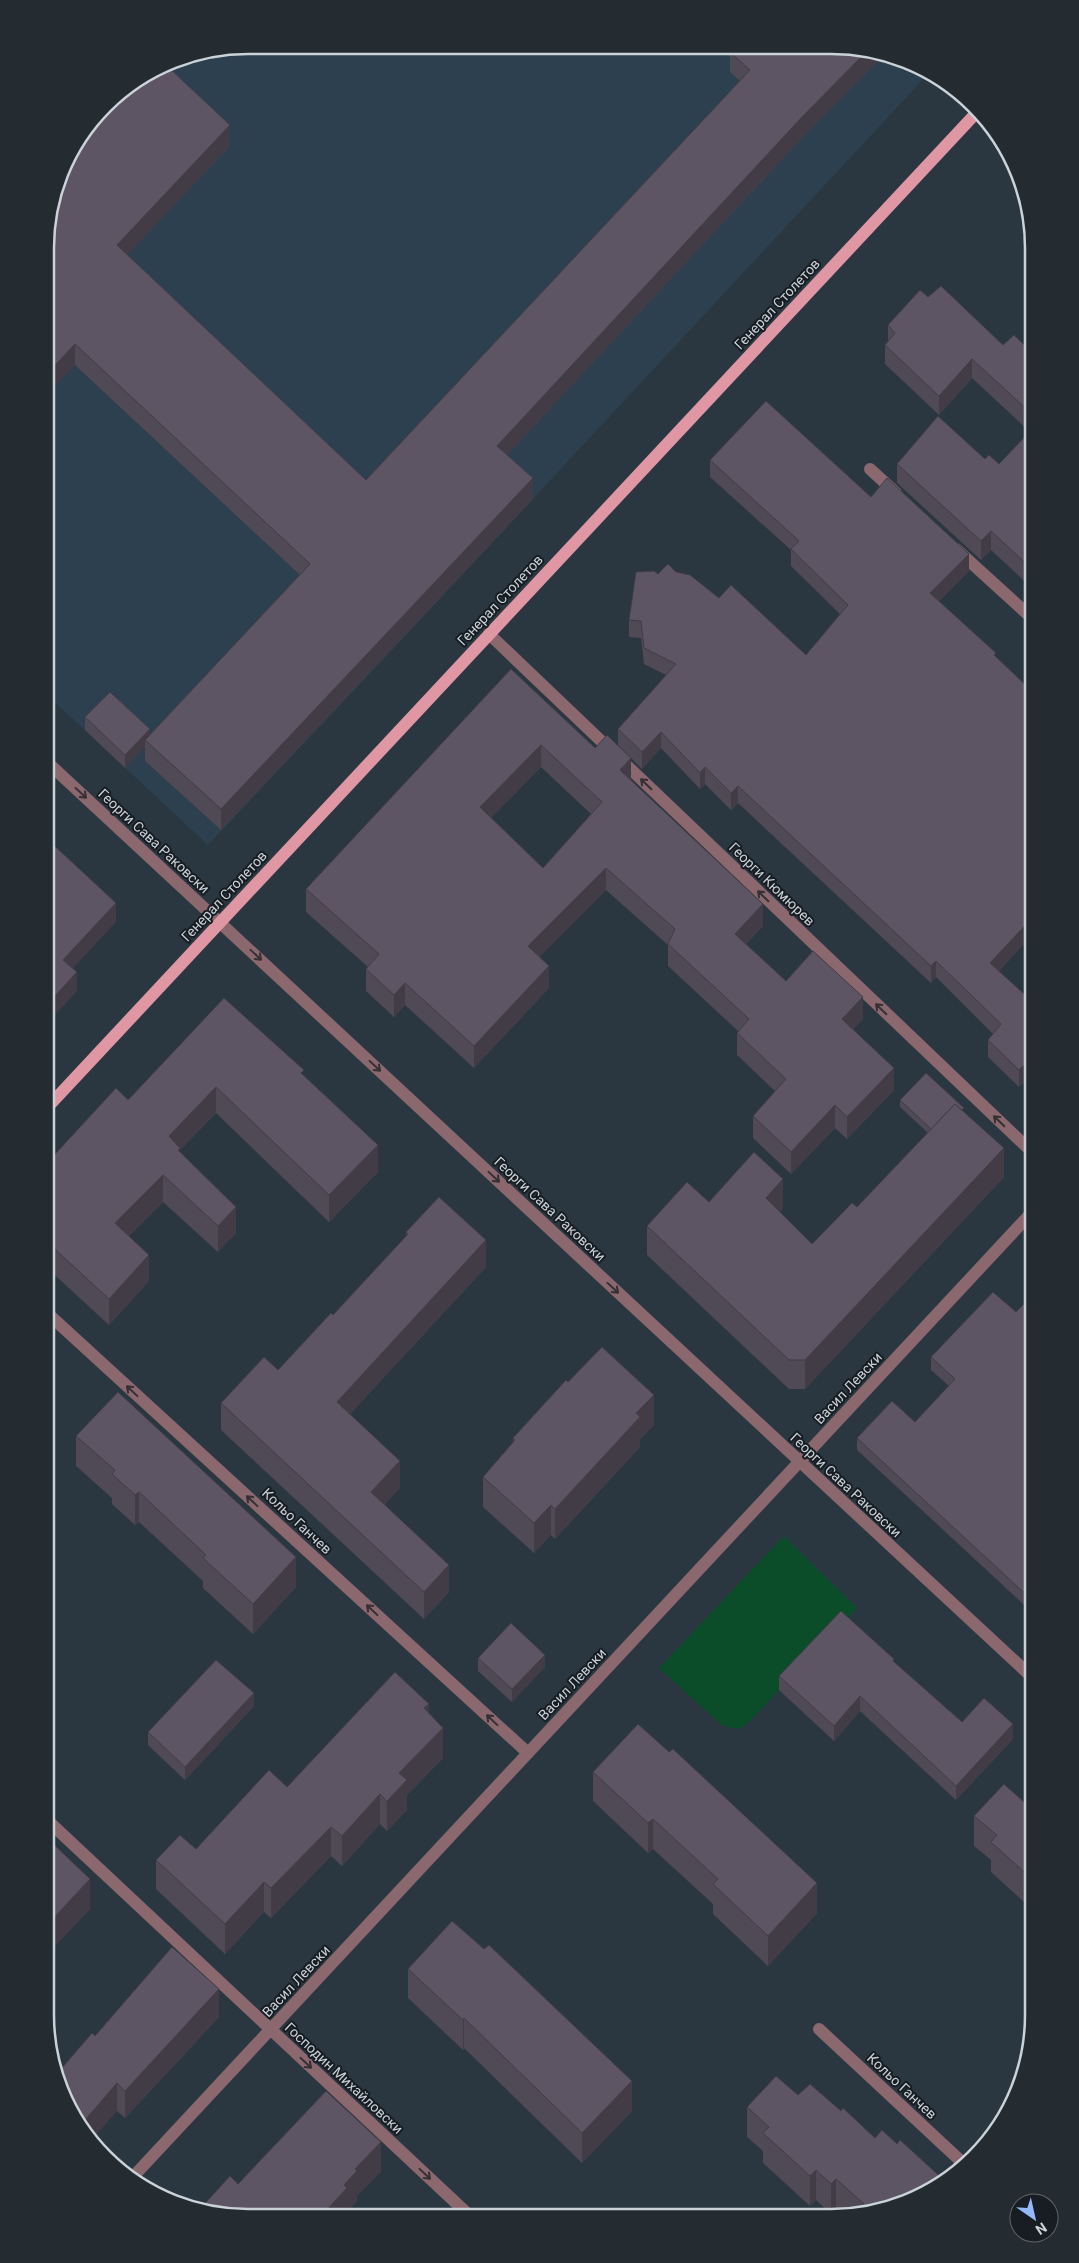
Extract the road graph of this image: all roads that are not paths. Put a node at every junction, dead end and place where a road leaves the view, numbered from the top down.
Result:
1 (973, 116) edge
2 (870, 469) dead end
3 (906, 502) edge
4 (948, 542) edge
5 (1025, 612) edge
6 (489, 634) junction
7 (54, 768) edge
8 (220, 922) junction
9 (54, 1100) edge
10 (1025, 1145) edge
11 (1025, 1220) edge
12 (54, 1319) edge
13 (800, 1462) junction
14 (1025, 1671) edge
15 (528, 1753) junction
16 (54, 1826) edge
17 (819, 2028) dead end
18 (271, 2029) junction
19 (960, 2160) edge
20 (136, 2174) edge
21 (463, 2209) edge

1 - 6 main road, Генерал Столетов
2 - 3 street
4 - 5 street
6 - 8 main road, Генерал Столетов
10 -> 6 street, Георги Кюмюрев
7 -> 8 street, Георги Сава Раковски
8 - 9 main road, Генерал Столетов
8 -> 13 street, Георги Сава Раковски
11 - 13 street, Васил Левски
15 -> 12 street, Кольо Ганчев
13 - 14 street, Георги Сава Раковски
13 - 15 street, Васил Левски
15 - 18 street, Васил Левски
16 - 18 street, Господин Михайловски
17 - 19 street, Кольо Ганчев
18 - 20 street, Васил Левски
18 -> 21 street, Господин Михайловски

